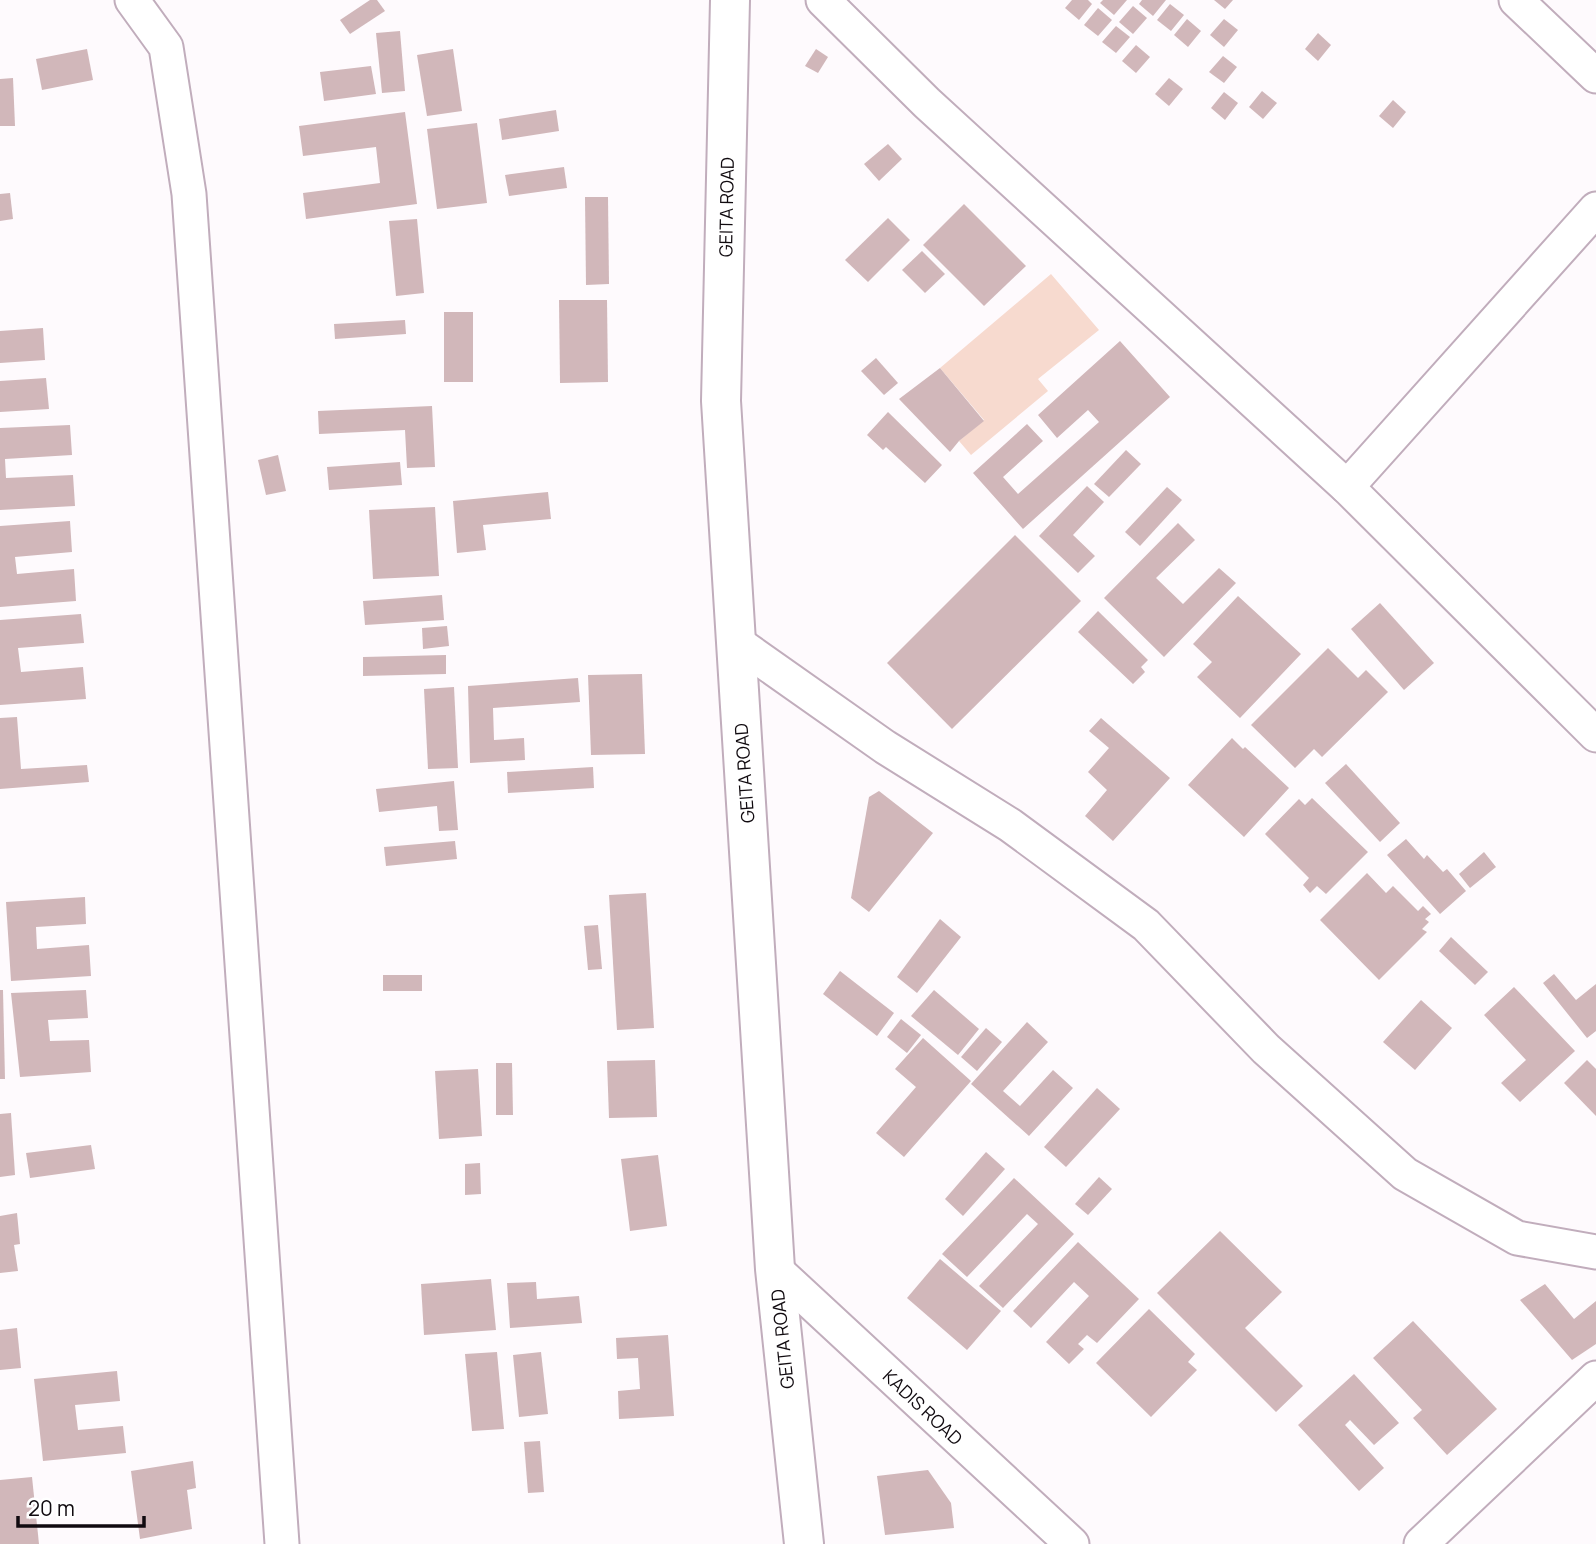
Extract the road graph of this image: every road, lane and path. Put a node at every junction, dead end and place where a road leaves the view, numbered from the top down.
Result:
1 (132, 0) edge
2 (730, 0) edge
3 (823, 0) edge
4 (1516, 0) edge
5 (1596, 76) edge
6 (1596, 209) edge
7 (1347, 487) junction
8 (736, 642) junction
9 (1596, 735) edge
10 (1596, 1252) edge
11 (775, 1269) junction
12 (1594, 1384) edge
13 (282, 1544) edge
14 (804, 1544) edge
15 (1072, 1544) edge
16 (1421, 1544) edge

1 - 13 street
2 - 8 main road, GEITA ROAD
3 - 7 street
4 - 5 street
6 - 7 street
7 - 9 street
8 - 10 street
8 - 11 main road, GEITA ROAD
11 - 14 main road, GEITA ROAD
11 - 15 street, KADIS ROAD
12 - 16 street

